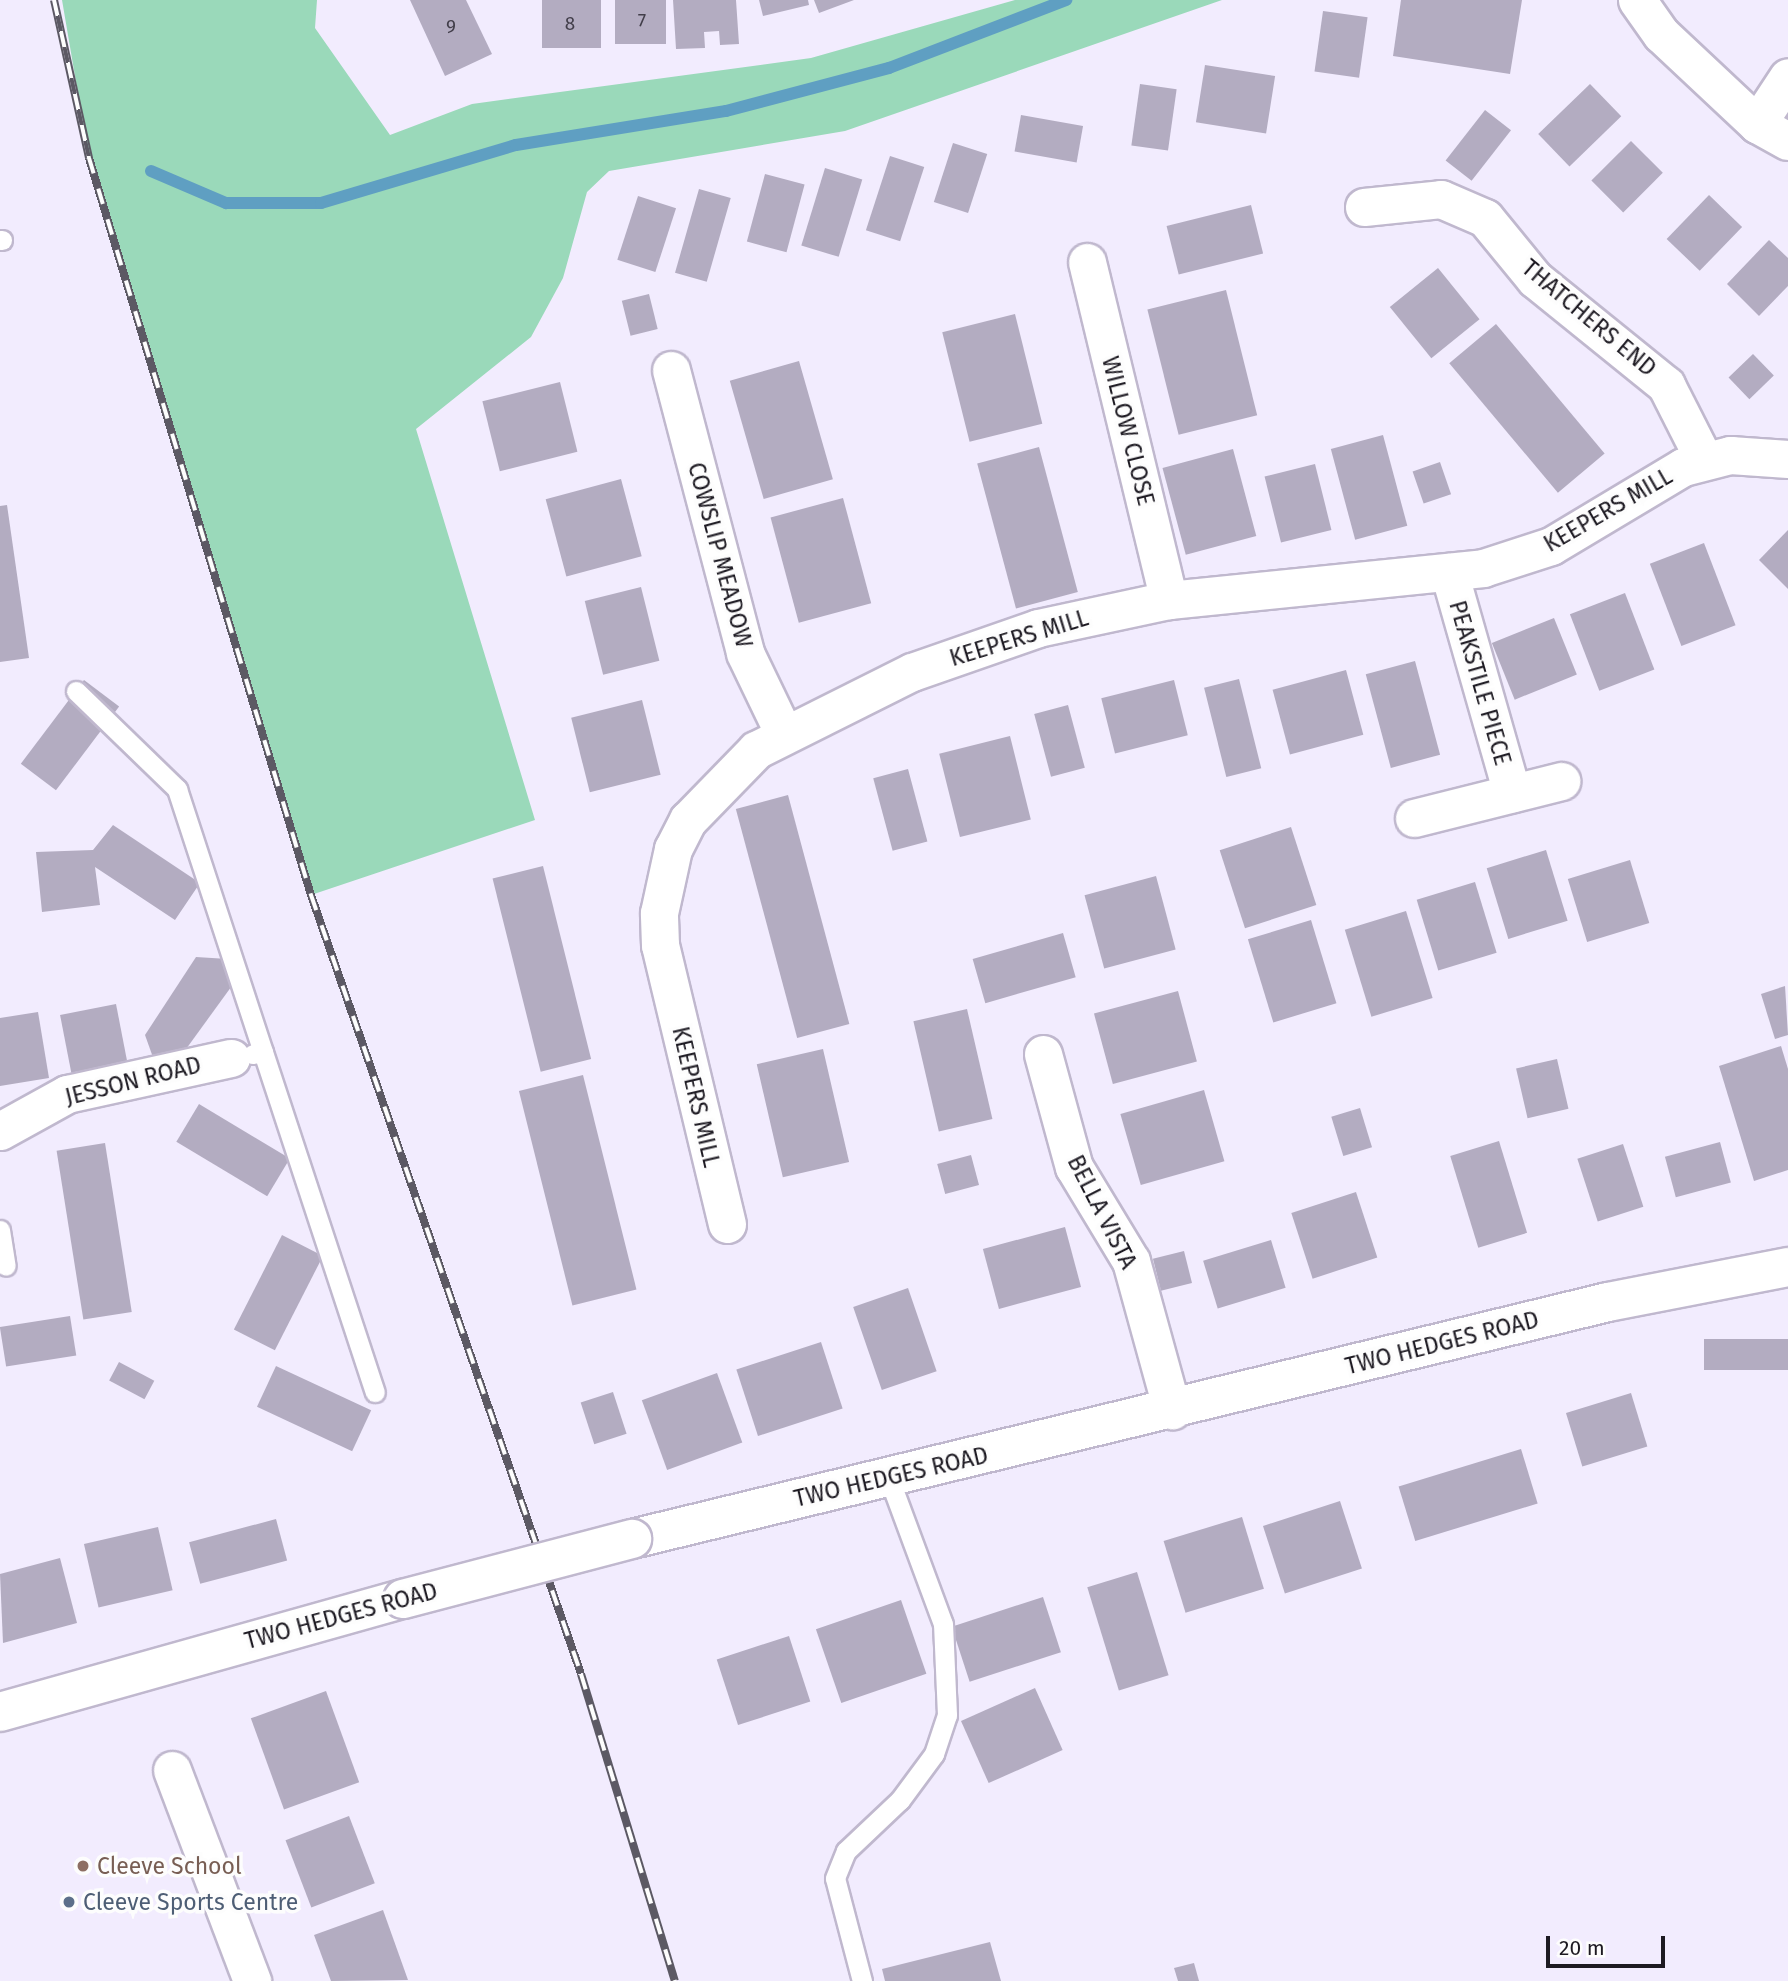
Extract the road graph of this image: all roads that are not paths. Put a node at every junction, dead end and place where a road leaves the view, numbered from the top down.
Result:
1 (1637, 0) edge
2 (1788, 77) edge
3 (1773, 133) edge
4 (1364, 207) dead end
5 (1087, 262) dead end
6 (671, 370) dead end
7 (1788, 459) edge
8 (1703, 460) junction
9 (1449, 572) junction
10 (1169, 600) junction
11 (76, 691) dead end
12 (784, 734) junction
13 (1561, 781) dead end
14 (1512, 793) junction
15 (1414, 818) dead end
16 (1043, 1054) dead end
17 (247, 1055) junction
18 (0, 1131) edge
19 (727, 1224) dead end
20 (0, 1230) edge
21 (6, 1266) dead end
22 (1788, 1267) edge
23 (375, 1392) dead end
24 (1172, 1410) junction
25 (889, 1478) junction
26 (0, 1712) edge
27 (172, 1770) dead end
28 (252, 1981) edge
29 (862, 1981) edge

1 - 3 street
2 - 3 street
4 - 8 street, THATCHERS END
5 - 10 street, WILLOW CLOSE
6 - 12 street, COWSLIP MEADOW
7 - 8 street, KEEPERS MILL
8 - 9 street, KEEPERS MILL
9 - 10 street, KEEPERS MILL
9 - 14 street, PEAKSTILE PIECE
10 - 12 street, KEEPERS MILL
11 - 17 lane
12 - 19 street, KEEPERS MILL
13 - 14 street, PEAKSTILE PIECE
14 - 15 street, PEAKSTILE PIECE
16 - 24 street, BELLA VISTA
17 - 18 street, JESSON ROAD
17 - 23 lane
20 - 21 lane
22 - 24 street, TWO HEDGES ROAD
24 - 25 street, TWO HEDGES ROAD
25 - 26 street, TWO HEDGES ROAD, bridge
25 - 29 lane
27 - 28 street

